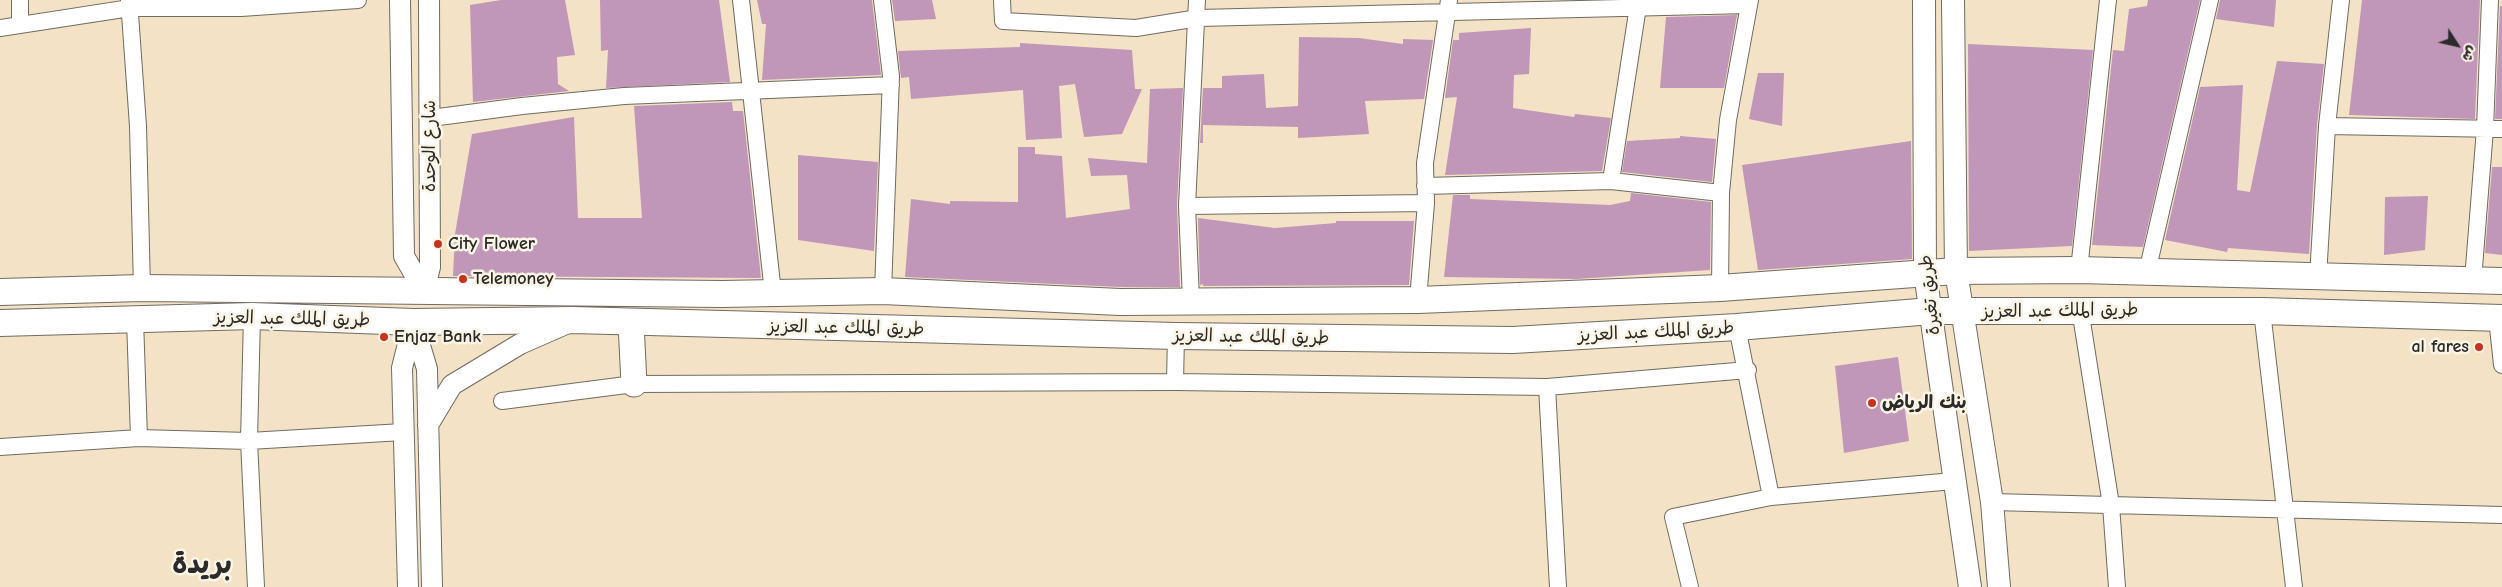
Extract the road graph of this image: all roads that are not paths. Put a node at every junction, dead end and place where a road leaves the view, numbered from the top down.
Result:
1 (20, 0) edge
2 (358, 0) edge
3 (400, 0) edge
4 (429, 0) edge
5 (741, 0) edge
6 (882, 0) edge
7 (1002, 0) edge
8 (1198, 0) edge
9 (1924, 0) edge
10 (1953, 0) edge
11 (2108, 0) edge
12 (2210, 0) edge
13 (2341, 0) edge
14 (2490, 0) edge
15 (1639, 3) edge
16 (1749, 3) edge
17 (129, 4) edge
18 (241, 4) edge
19 (1448, 6) edge
20 (1198, 18) junction
21 (20, 25) junction
22 (0, 28) edge
23 (891, 85) junction
24 (751, 90) junction
25 (431, 118) junction
26 (2327, 126) junction
27 (2485, 128) junction
28 (2502, 129) edge
29 (1612, 181) junction
30 (1426, 186) junction
31 (1721, 193) junction
32 (1426, 203) junction
33 (1187, 206) junction
34 (2079, 270) junction
35 (1956, 272) junction
36 (2147, 272) junction
37 (1925, 273) junction
38 (2318, 277) junction
39 (2473, 280) junction
40 (2502, 281) edge
41 (142, 288) junction
42 (1720, 288) junction
43 (424, 291) junction
44 (883, 291) junction
45 (0, 292) edge
46 (773, 293) junction
47 (1191, 300) junction
48 (1418, 300) junction
49 (2080, 309) junction
50 (1931, 311) junction
51 (2262, 311) junction
52 (1962, 312) junction
53 (252, 316) junction
54 (2500, 318) edge
55 (134, 319) junction
56 (573, 320) junction
57 (413, 322) junction
58 (0, 323) edge
59 (631, 323) junction
60 (1738, 327) junction
61 (1176, 336) junction
62 (2502, 365) edge
63 (1748, 370) junction
64 (1175, 382) junction
65 (634, 384) junction
66 (1547, 388) junction
67 (502, 401) dead end
68 (428, 425) junction
69 (403, 432) junction
70 (139, 438) junction
71 (249, 441) junction
72 (0, 447) edge
73 (1954, 482) junction
74 (1771, 497) junction
75 (1992, 502) junction
76 (2111, 505) junction
77 (2287, 509) junction
78 (2502, 515) edge
79 (256, 587) edge
80 (408, 587) edge
81 (432, 587) edge
82 (1558, 587) edge
83 (1690, 587) edge
84 (1970, 587) edge
85 (1999, 587) edge
86 (2116, 587) edge
87 (2294, 587) edge

1 - 21 street
2 - 18 street
3 - 43 street
4 - 25 street, شارع الوحدة
5 - 24 street
6 - 23 street
7 - 20 street
8 - 20 street
9 - 37 main road, طريق تغيرة
10 - 35 main road, طريق تغيرة
11 - 34 street
12 - 36 street
13 - 26 street
14 - 27 street
15 - 16 street
15 - 19 street
15 - 29 street
16 - 31 street
17 - 18 street
17 - 21 street
17 - 41 street
19 - 20 street
19 - 30 street
20 - 33 street
21 - 22 street
23 - 24 street
23 - 44 street
24 - 25 street
24 - 46 street
25 - 43 street, شارع الوحدة
26 - 27 street
26 - 38 street
27 - 28 street
27 - 39 street
29 - 30 street
29 - 31 street
30 - 32 street
31 - 42 street
32 - 33 street
32 - 48 street
33 - 47 street
34 - 35 highway, طريق الملك عبد العزيز
34 - 36 highway, طريق الملك عبد العزيز
35 - 37 highway, طريق الملك عبد العزيز
35 - 52 main road, طريق تغيرة
36 - 38 highway, طريق الملك عبد العزيز
37 - 42 highway, طريق الملك عبد العزيز
37 - 50 main road, طريق تغيرة
38 - 39 highway, طريق الملك عبد العزيز
39 - 40 highway, طريق الملك عبد العزيز
41 - 43 highway, طريق الملك عبد العزيز
41 - 45 highway, طريق الملك عبد العزيز
42 - 48 highway, طريق الملك عبد العزيز
43 - 46 highway, طريق الملك عبد العزيز
44 - 46 highway, طريق الملك عبد العزيز
44 - 47 highway, طريق الملك عبد العزيز
47 - 48 highway, طريق الملك عبد العزيز
49 - 51 highway, طريق الملك عبد العزيز
49 - 52 highway, طريق الملك عبد العزيز
49 - 76 street
50 - 52 highway, طريق الملك عبد العزيز
50 - 60 highway, طريق الملك عبد العزيز
50 - 73 main road, طريق تغيرة
51 - 54 highway, طريق الملك عبد العزيز
51 - 77 street
52 - 75 main road, طريق تغيرة
53 - 55 highway, طريق الملك عبد العزيز
53 - 57 highway, طريق الملك عبد العزيز
53 - 71 street
54 - 62 street
55 - 58 highway, طريق الملك عبد العزيز
55 - 70 street
56 - 57 highway, طريق الملك عبد العزيز
56 - 59 highway, طريق الملك عبد العزيز
56 - 68 street
57 - 68 street
57 - 69 street
59 - 61 highway, طريق الملك عبد العزيز
59 - 65 main road
60 - 61 highway, طريق الملك عبد العزيز
60 - 63 street
61 - 64 street
63 - 66 street
63 - 74 street
64 - 65 street
64 - 66 street
65 - 67 street
66 - 82 street
68 - 81 street
69 - 71 street
69 - 80 street
70 - 71 street
70 - 72 street
71 - 79 street
73 - 74 street
73 - 84 main road, طريق تغيرة
74 - 83 street
75 - 76 street
75 - 85 main road, طريق تغيرة
76 - 77 street
76 - 86 street
77 - 78 street
77 - 87 street

